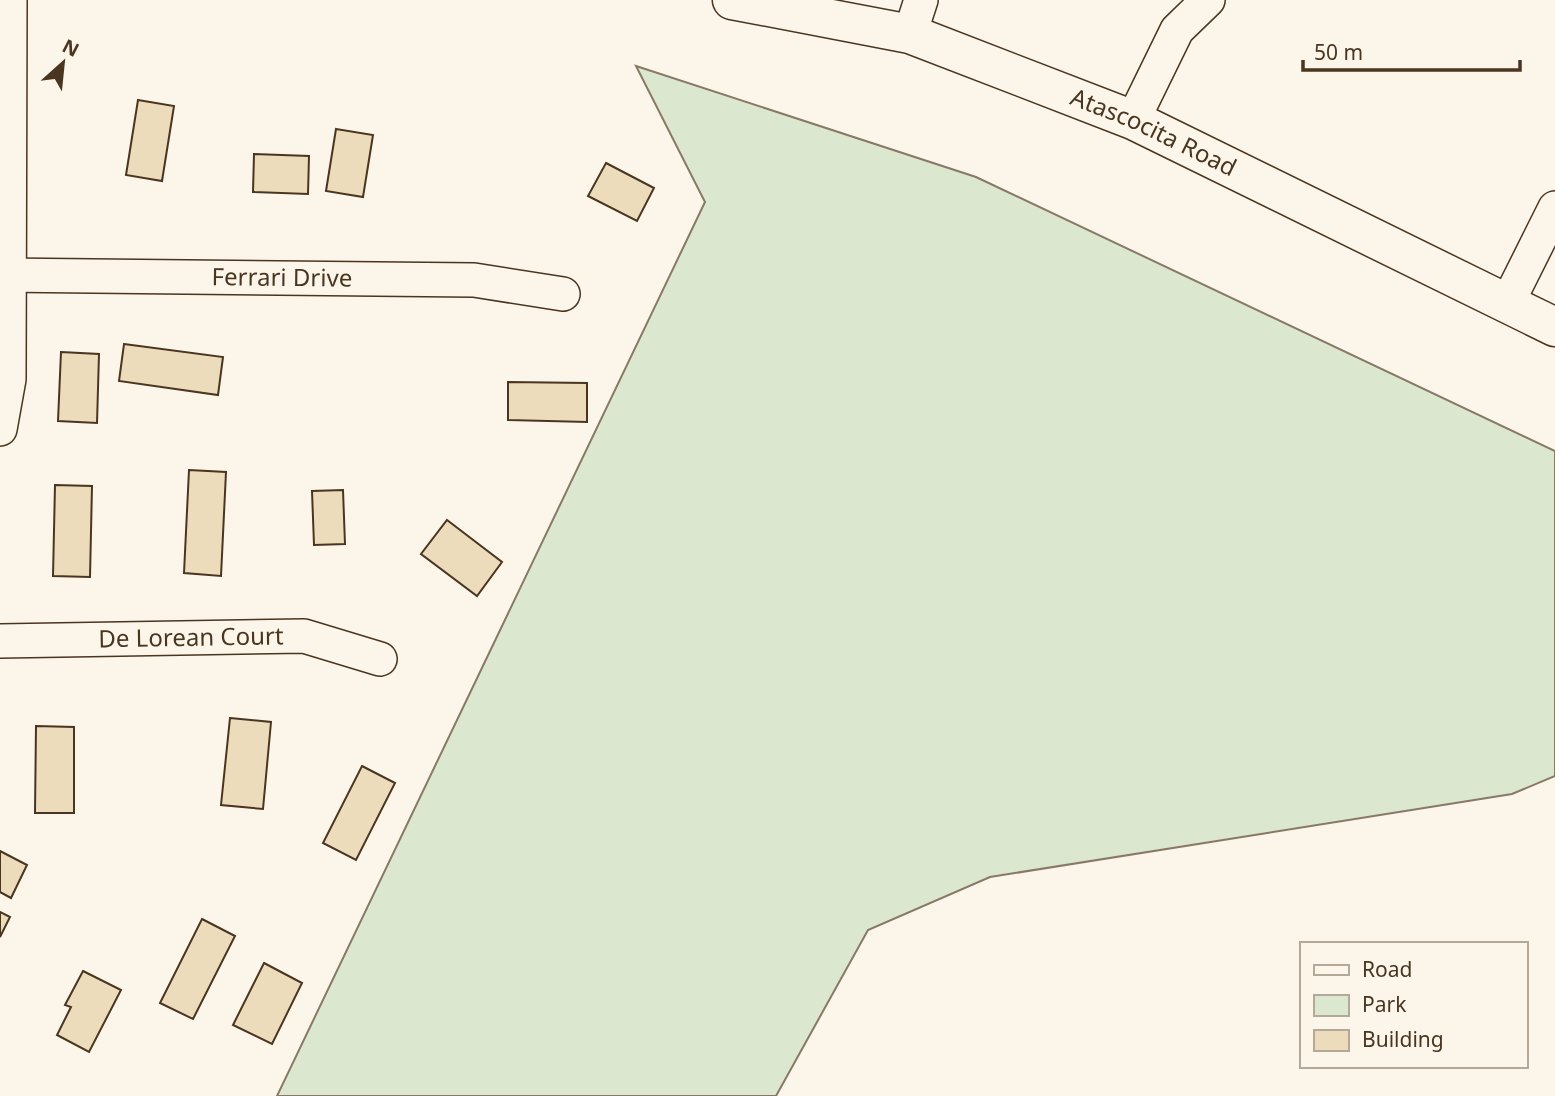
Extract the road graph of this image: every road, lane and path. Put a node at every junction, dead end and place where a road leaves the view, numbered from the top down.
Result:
1 (10, 0) edge
2 (732, 0) edge
3 (1208, 0) edge
4 (916, 17) edge
5 (1133, 120) junction
6 (1555, 208) edge
7 (6, 275) edge
8 (563, 294) dead end
9 (1507, 304) junction
10 (1555, 327) edge
11 (0, 429) edge
12 (0, 641) edge
13 (380, 659) dead end

1 - 7 street
2 - 4 main road, Atascocita Road
3 - 5 street
4 - 5 main road, Atascocita Road
5 - 9 main road, Atascocita Road
6 - 9 street
7 - 8 street, Ferrari Drive
7 - 11 street
9 - 10 main road, Atascocita Road
12 - 13 street, De Lorean Court

